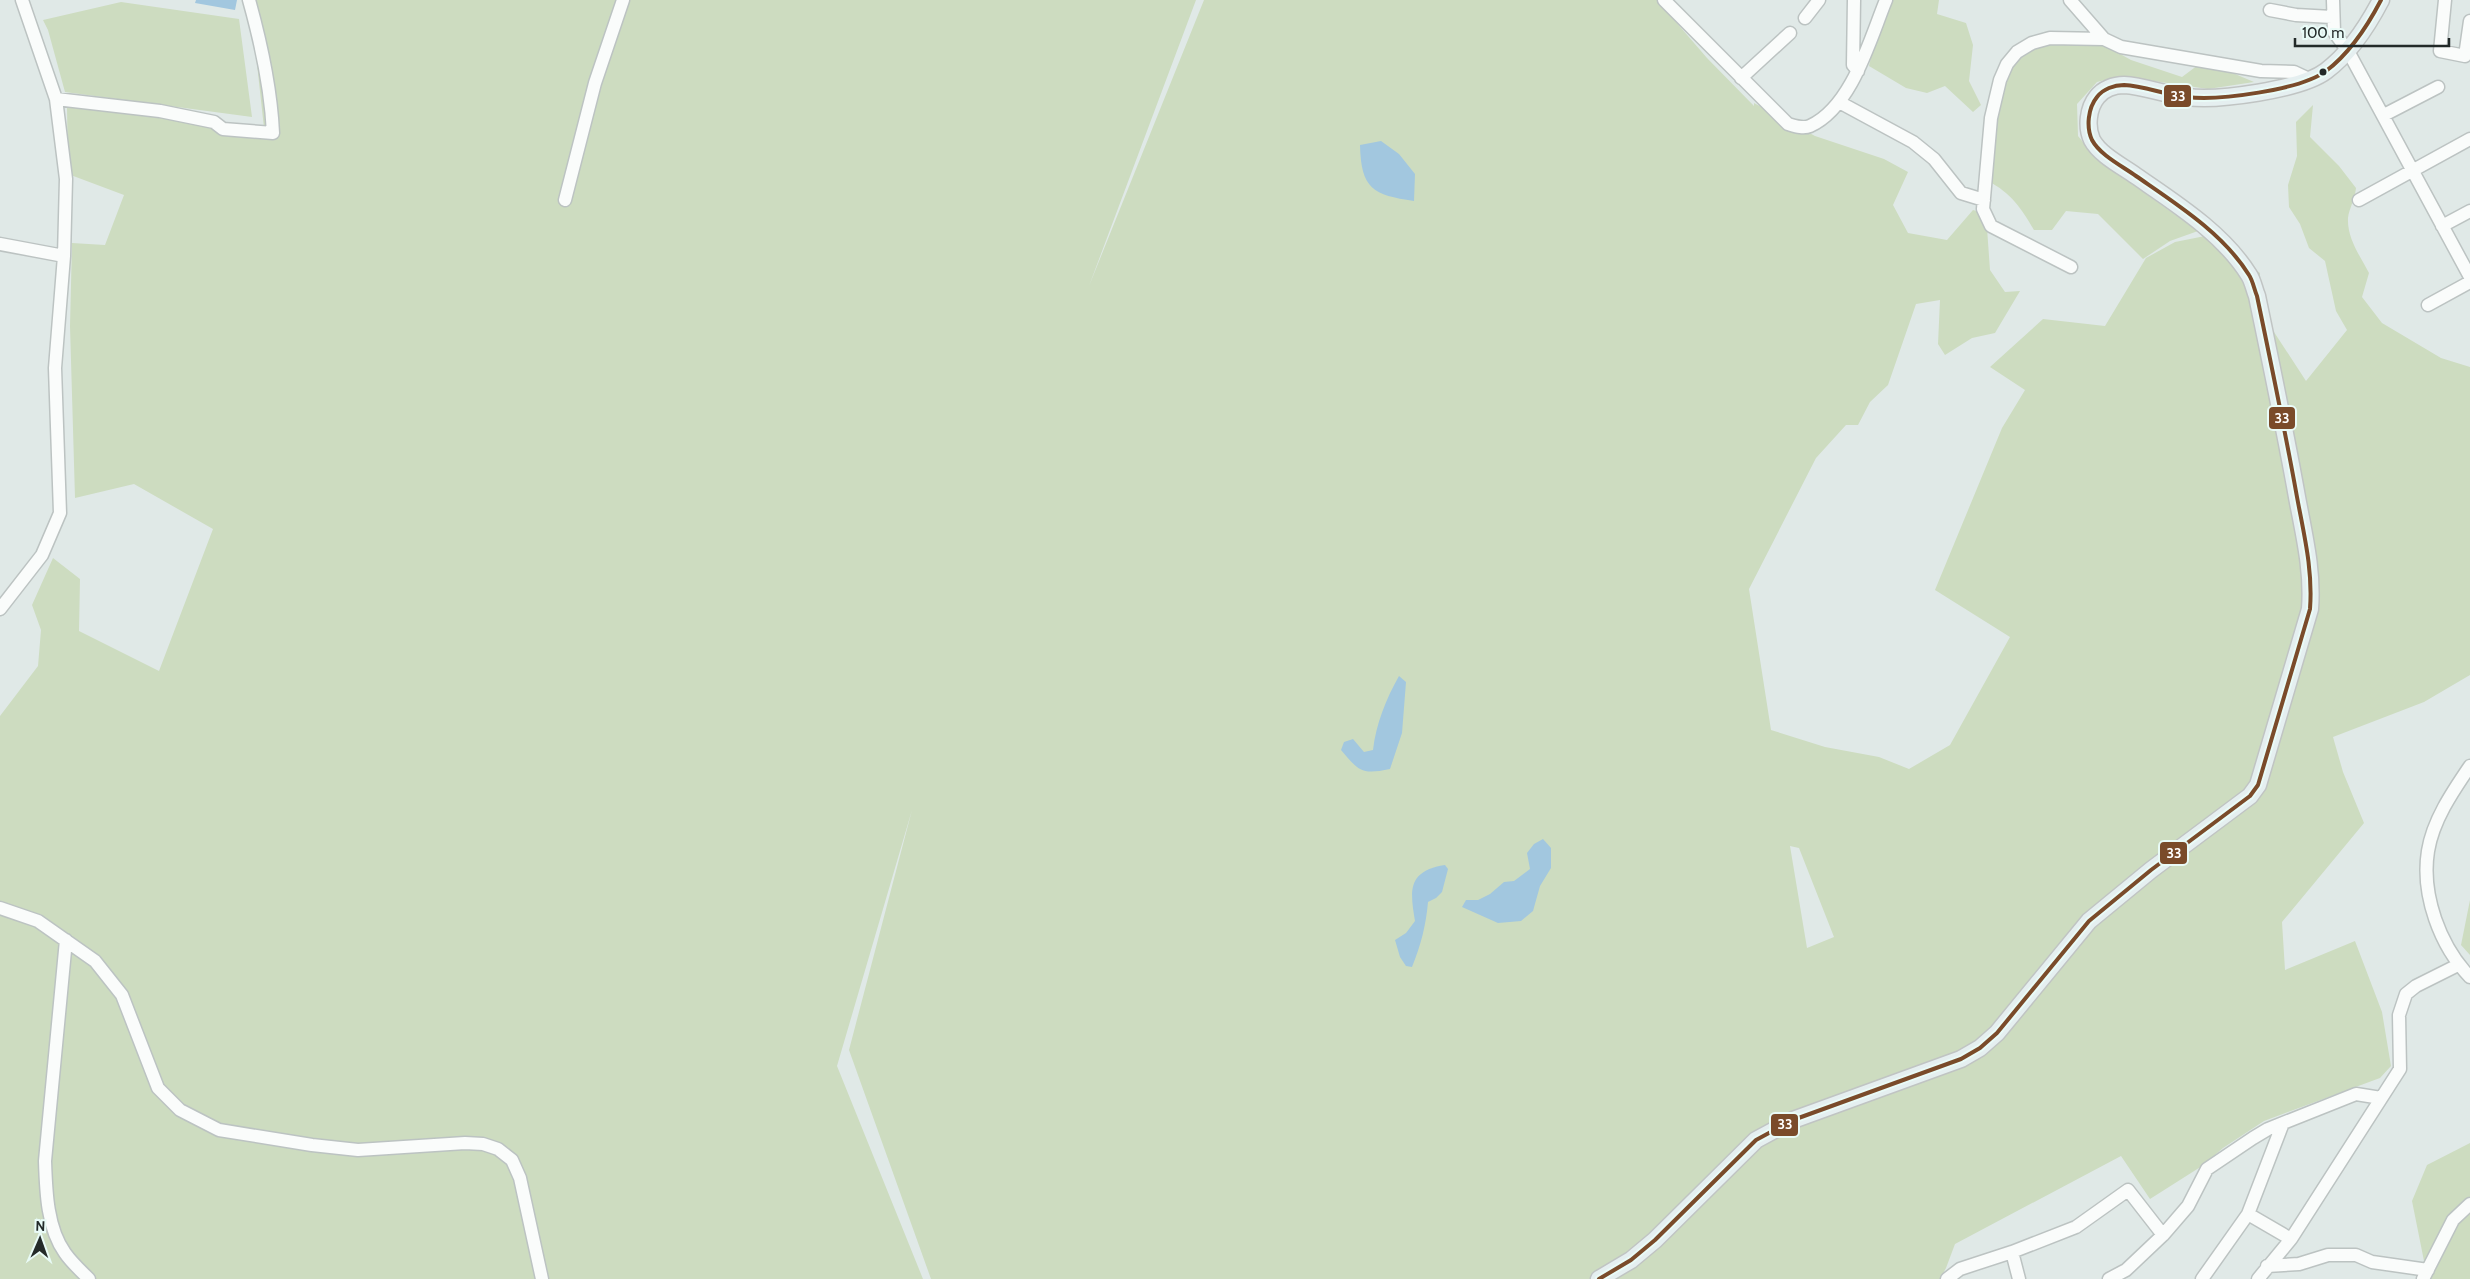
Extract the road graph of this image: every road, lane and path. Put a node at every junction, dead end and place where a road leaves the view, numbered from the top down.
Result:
1 (22, 0) edge
2 (249, 0) edge
3 (623, 0) edge
4 (1664, 0) edge
5 (1818, 0) edge
6 (1854, 0) edge
7 (1886, 0) edge
8 (2070, 0) edge
9 (2333, 0) edge
10 (2381, 0) edge
11 (2445, 0) edge
12 (2270, 10) dead end
13 (1805, 18) dead end
14 (2332, 18) junction
15 (2470, 21) edge
16 (1790, 33) dead end
17 (2104, 39) junction
18 (2348, 50) junction
19 (1858, 71) junction
20 (1740, 78) junction
21 (2311, 80) junction
22 (2438, 87) dead end
23 (56, 99) junction
24 (1839, 102) junction
25 (2384, 115) junction
26 (2470, 139) edge
27 (2414, 170) junction
28 (565, 200) dead end
29 (1984, 200) junction
30 (2359, 200) dead end
31 (2470, 211) edge
32 (2442, 226) junction
33 (0, 244) edge
34 (64, 256) junction
35 (2072, 268) dead end
36 (2470, 277) edge
37 (2470, 282) edge
38 (2428, 305) dead end
39 (0, 609) edge
40 (2470, 766) edge
41 (0, 908) edge
42 (66, 940) junction
43 (2458, 965) junction
44 (2470, 977) edge
45 (2381, 1098) junction
46 (2283, 1123) junction
47 (2470, 1204) edge
48 (2248, 1214) junction
49 (2163, 1235) junction
50 (2291, 1239) junction
51 (2012, 1252) junction
52 (2267, 1266) junction
53 (1962, 1274) edge
54 (2426, 1274) edge
55 (2129, 1275) edge
56 (89, 1279) edge
57 (542, 1279) edge
58 (1599, 1279) edge
59 (1948, 1279) edge
60 (2019, 1279) edge
61 (2108, 1279) edge
62 (2202, 1279) edge
63 (2258, 1279) edge

1 - 23 street
2 - 23 street
3 - 28 street
4 - 20 street
5 - 13 street
6 - 19 street
7 - 19 street
8 - 17 street
9 - 14 street
10 - 18 main road
11 - 15 street
12 - 14 street
14 - 18 street
16 - 20 street
17 - 21 street
17 - 29 street
18 - 21 main road
18 - 25 street
19 - 24 street
20 - 24 street
21 - 58 main road
22 - 25 street
23 - 34 street
24 - 29 street
25 - 27 street
26 - 27 street
27 - 30 street
27 - 32 street
29 - 35 street
31 - 32 street
32 - 36 street
33 - 34 street
34 - 39 street
37 - 38 street
40 - 43 street
41 - 42 street
42 - 56 street
42 - 57 street
43 - 44 street
43 - 45 street
45 - 46 street
45 - 50 street
46 - 48 street
46 - 49 street
47 - 54 street
48 - 50 street
48 - 62 street
49 - 51 street
49 - 55 street
50 - 52 street
51 - 53 street
51 - 60 street
52 - 54 street
52 - 63 street
53 - 59 street
55 - 61 street

